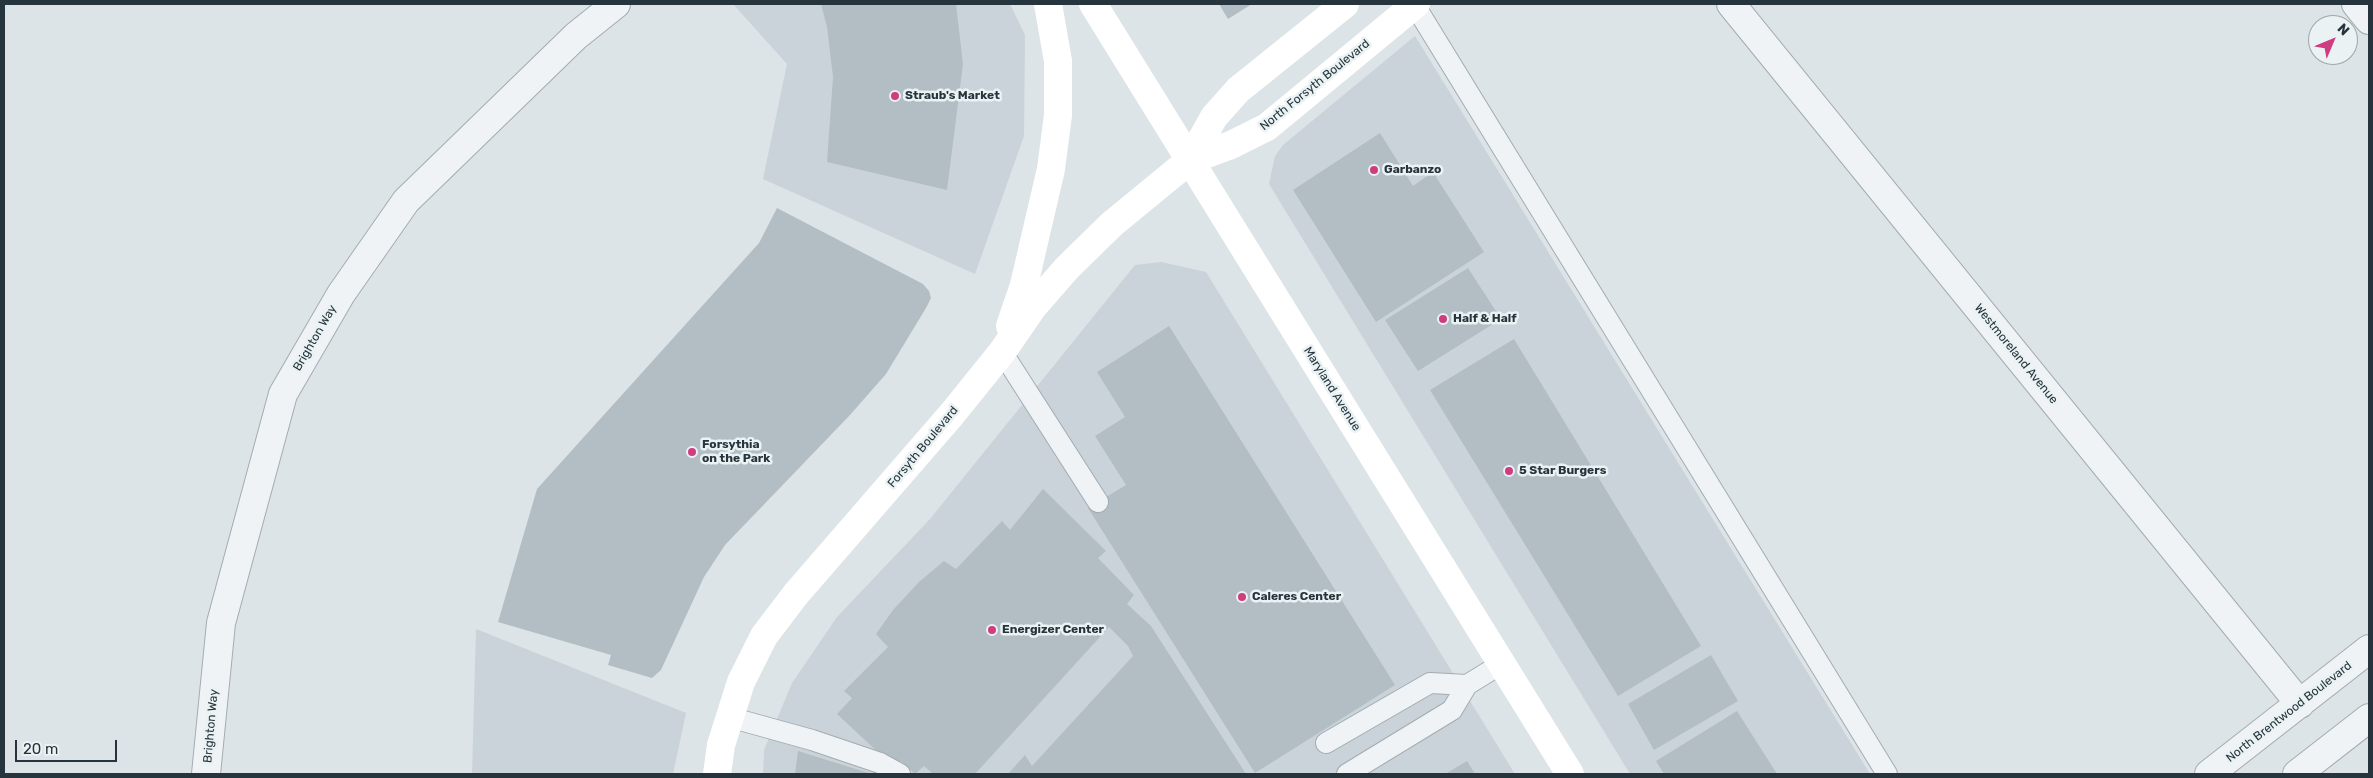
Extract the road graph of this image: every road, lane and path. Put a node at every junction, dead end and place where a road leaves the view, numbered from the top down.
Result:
1 (616, 4) edge
2 (1048, 4) edge
3 (1093, 4) edge
4 (1345, 4) edge
5 (1415, 4) edge
6 (1732, 4) edge
7 (2356, 4) edge
8 (2369, 20) edge
9 (1190, 160) junction
10 (1002, 352) junction
11 (1098, 502) dead end
12 (2369, 649) edge
13 (1501, 664) junction
14 (1467, 685) junction
15 (2300, 704) junction
16 (729, 717) junction
17 (2369, 718) edge
18 (1326, 743) dead end
19 (206, 774) edge
20 (717, 774) edge
21 (900, 774) edge
22 (1347, 774) edge
23 (1570, 774) edge
24 (1887, 774) edge
25 (2209, 774) edge
26 (2297, 774) edge

1 - 19 street, Brighton Way
2 - 10 main road
3 - 9 main road, Maryland Avenue
4 - 9 main road
5 - 9 main road, North Forsyth Boulevard
5 - 24 lane
6 - 15 street, Westmoreland Avenue
7 - 8 street
9 - 10 main road, Forsyth Boulevard
9 - 13 main road, Maryland Avenue
10 - 11 lane
10 - 16 main road, Forsyth Boulevard
12 - 15 street, North Brentwood Boulevard
13 - 14 lane
13 - 23 main road, Maryland Avenue
14 - 18 lane
14 - 22 lane
15 - 25 street, North Brentwood Boulevard
16 - 20 main road, Forsyth Boulevard
16 - 21 lane
17 - 26 street

